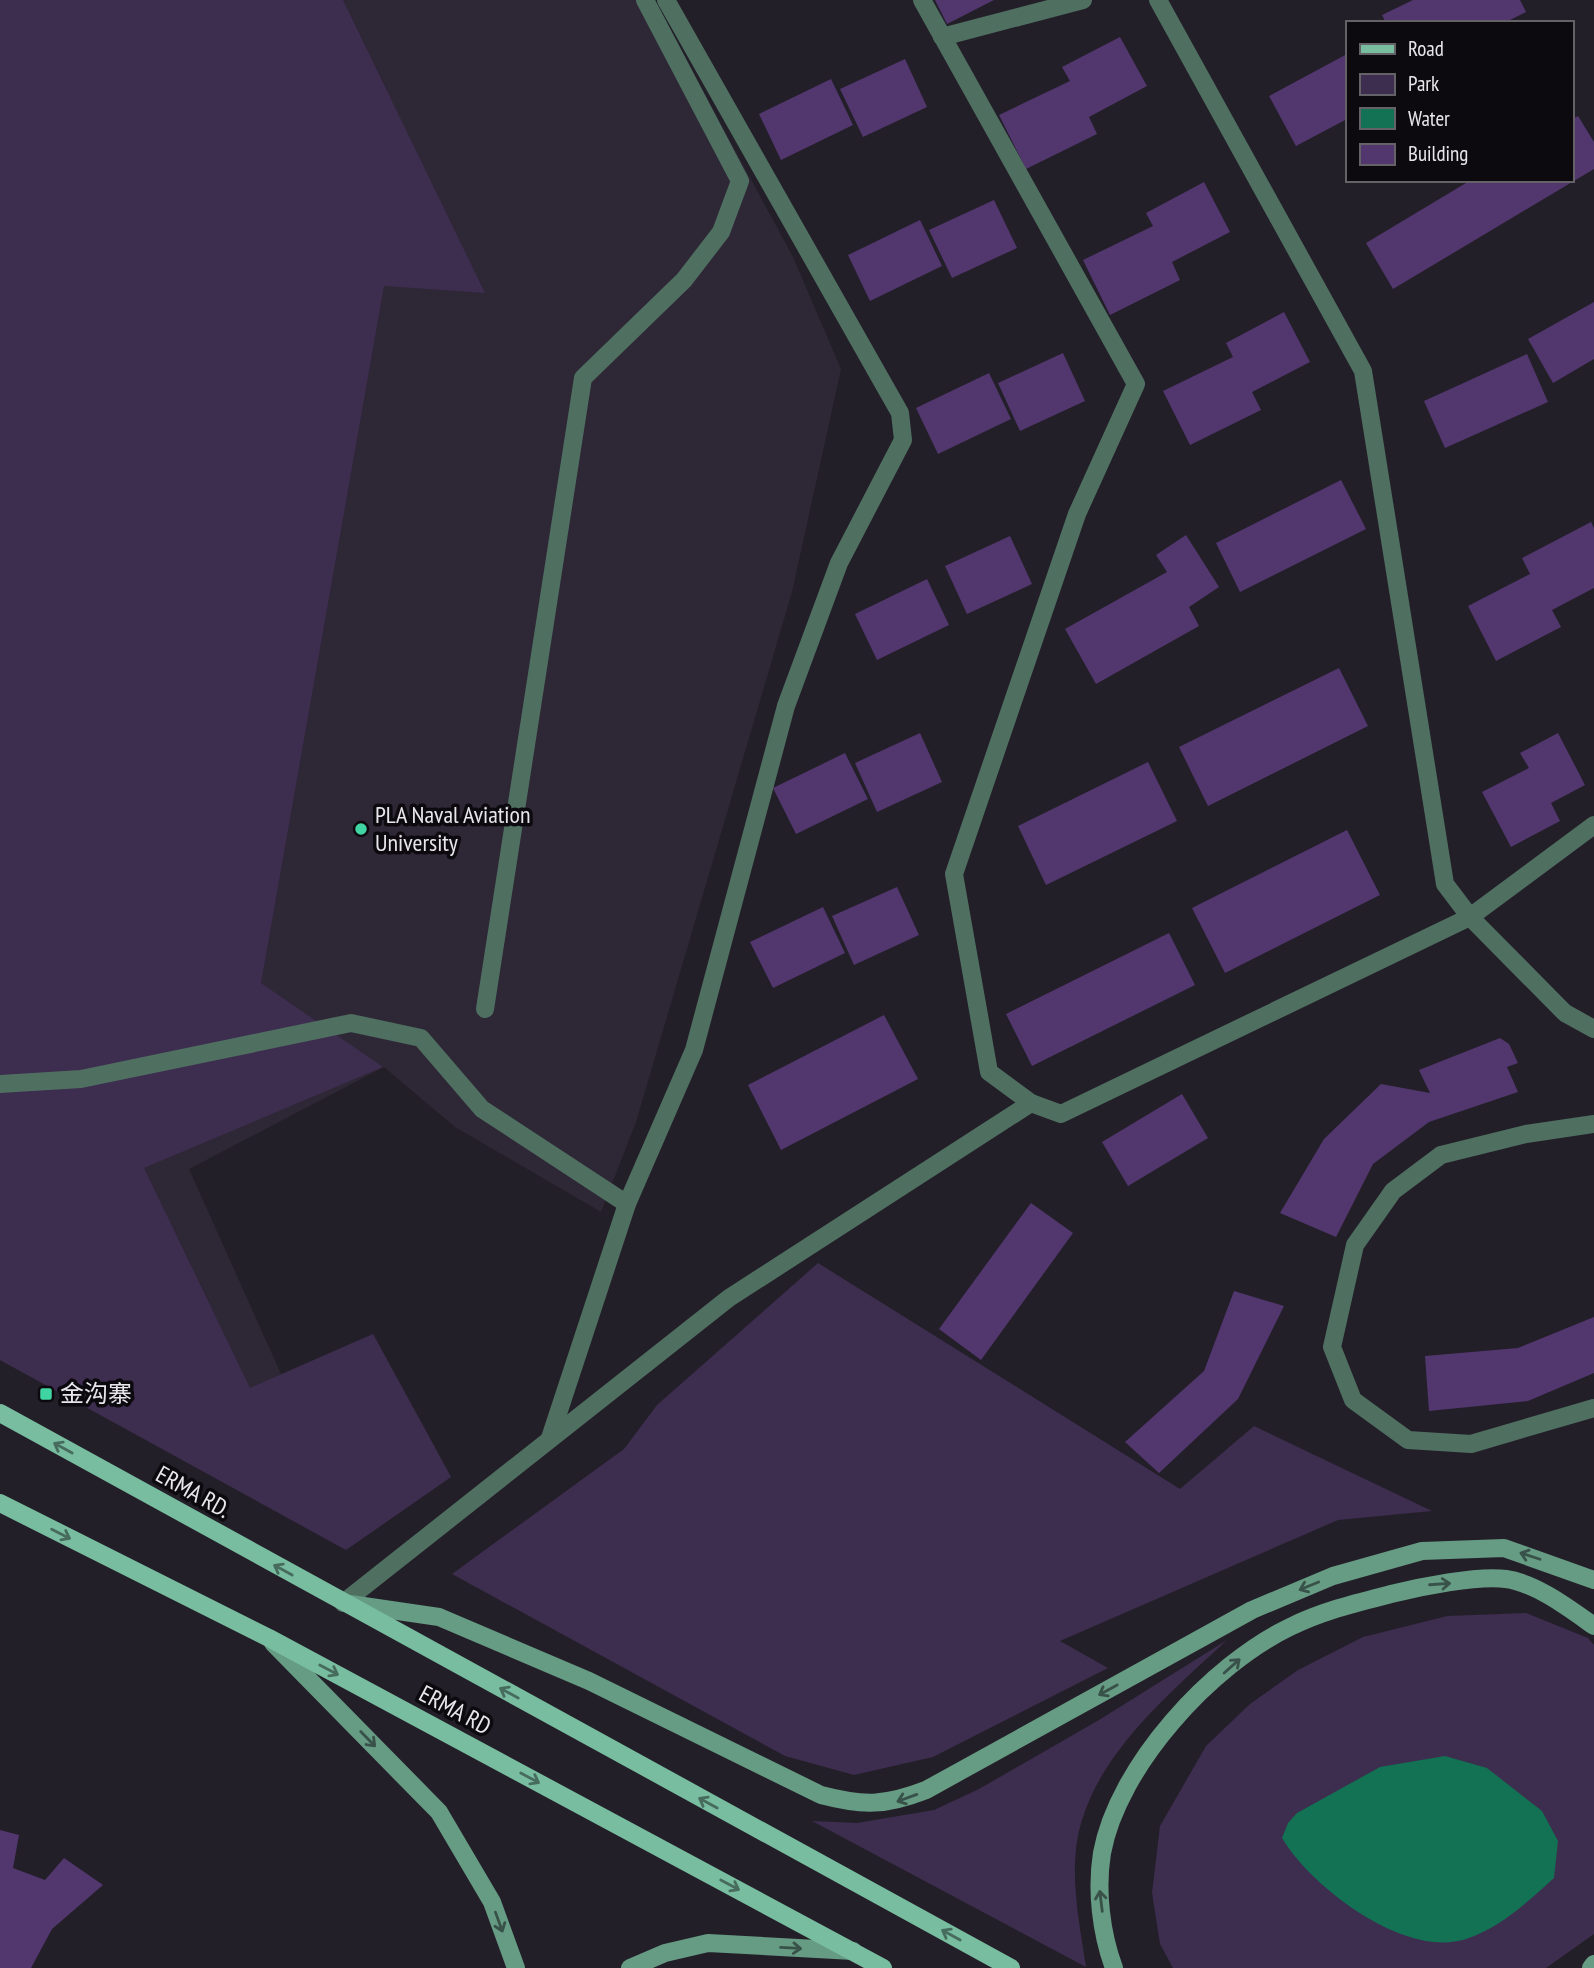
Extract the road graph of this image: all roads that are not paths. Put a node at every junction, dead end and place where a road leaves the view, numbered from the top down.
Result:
1 (645, 0) edge
2 (666, 0) edge
3 (922, 0) edge
4 (1083, 0) edge
5 (1158, 0) edge
6 (942, 37) junction
7 (1594, 825) edge
8 (1470, 917) junction
9 (485, 1009) dead end
10 (1594, 1029) edge
11 (0, 1084) edge
12 (1031, 1103) junction
13 (1594, 1124) edge
14 (627, 1204) junction
15 (1594, 1408) edge
16 (0, 1413) edge
17 (550, 1438) junction
18 (0, 1503) edge
19 (1594, 1580) edge
20 (343, 1603) junction
21 (1594, 1626) edge
22 (269, 1638) junction
23 (853, 1951) junction
24 (516, 1968) edge
25 (630, 1968) edge
26 (883, 1968) edge
27 (1011, 1968) edge
28 (1114, 1968) edge

1 - 9 street
2 - 14 street
3 - 6 street
4 - 6 street
5 - 8 street
6 - 12 street
7 - 8 street
8 - 10 street
8 - 12 street
11 - 14 street
12 - 17 street
13 - 15 street
14 - 17 street
20 -> 16 main road, ERMA RD
17 - 20 street
18 -> 22 main road, ERMA RD
19 -> 20 main road
27 -> 20 main road, ERMA RD
28 -> 21 main road
22 -> 23 main road, ERMA RD
22 -> 24 main road
25 -> 23 main road
23 - 26 main road, ERMA RD

